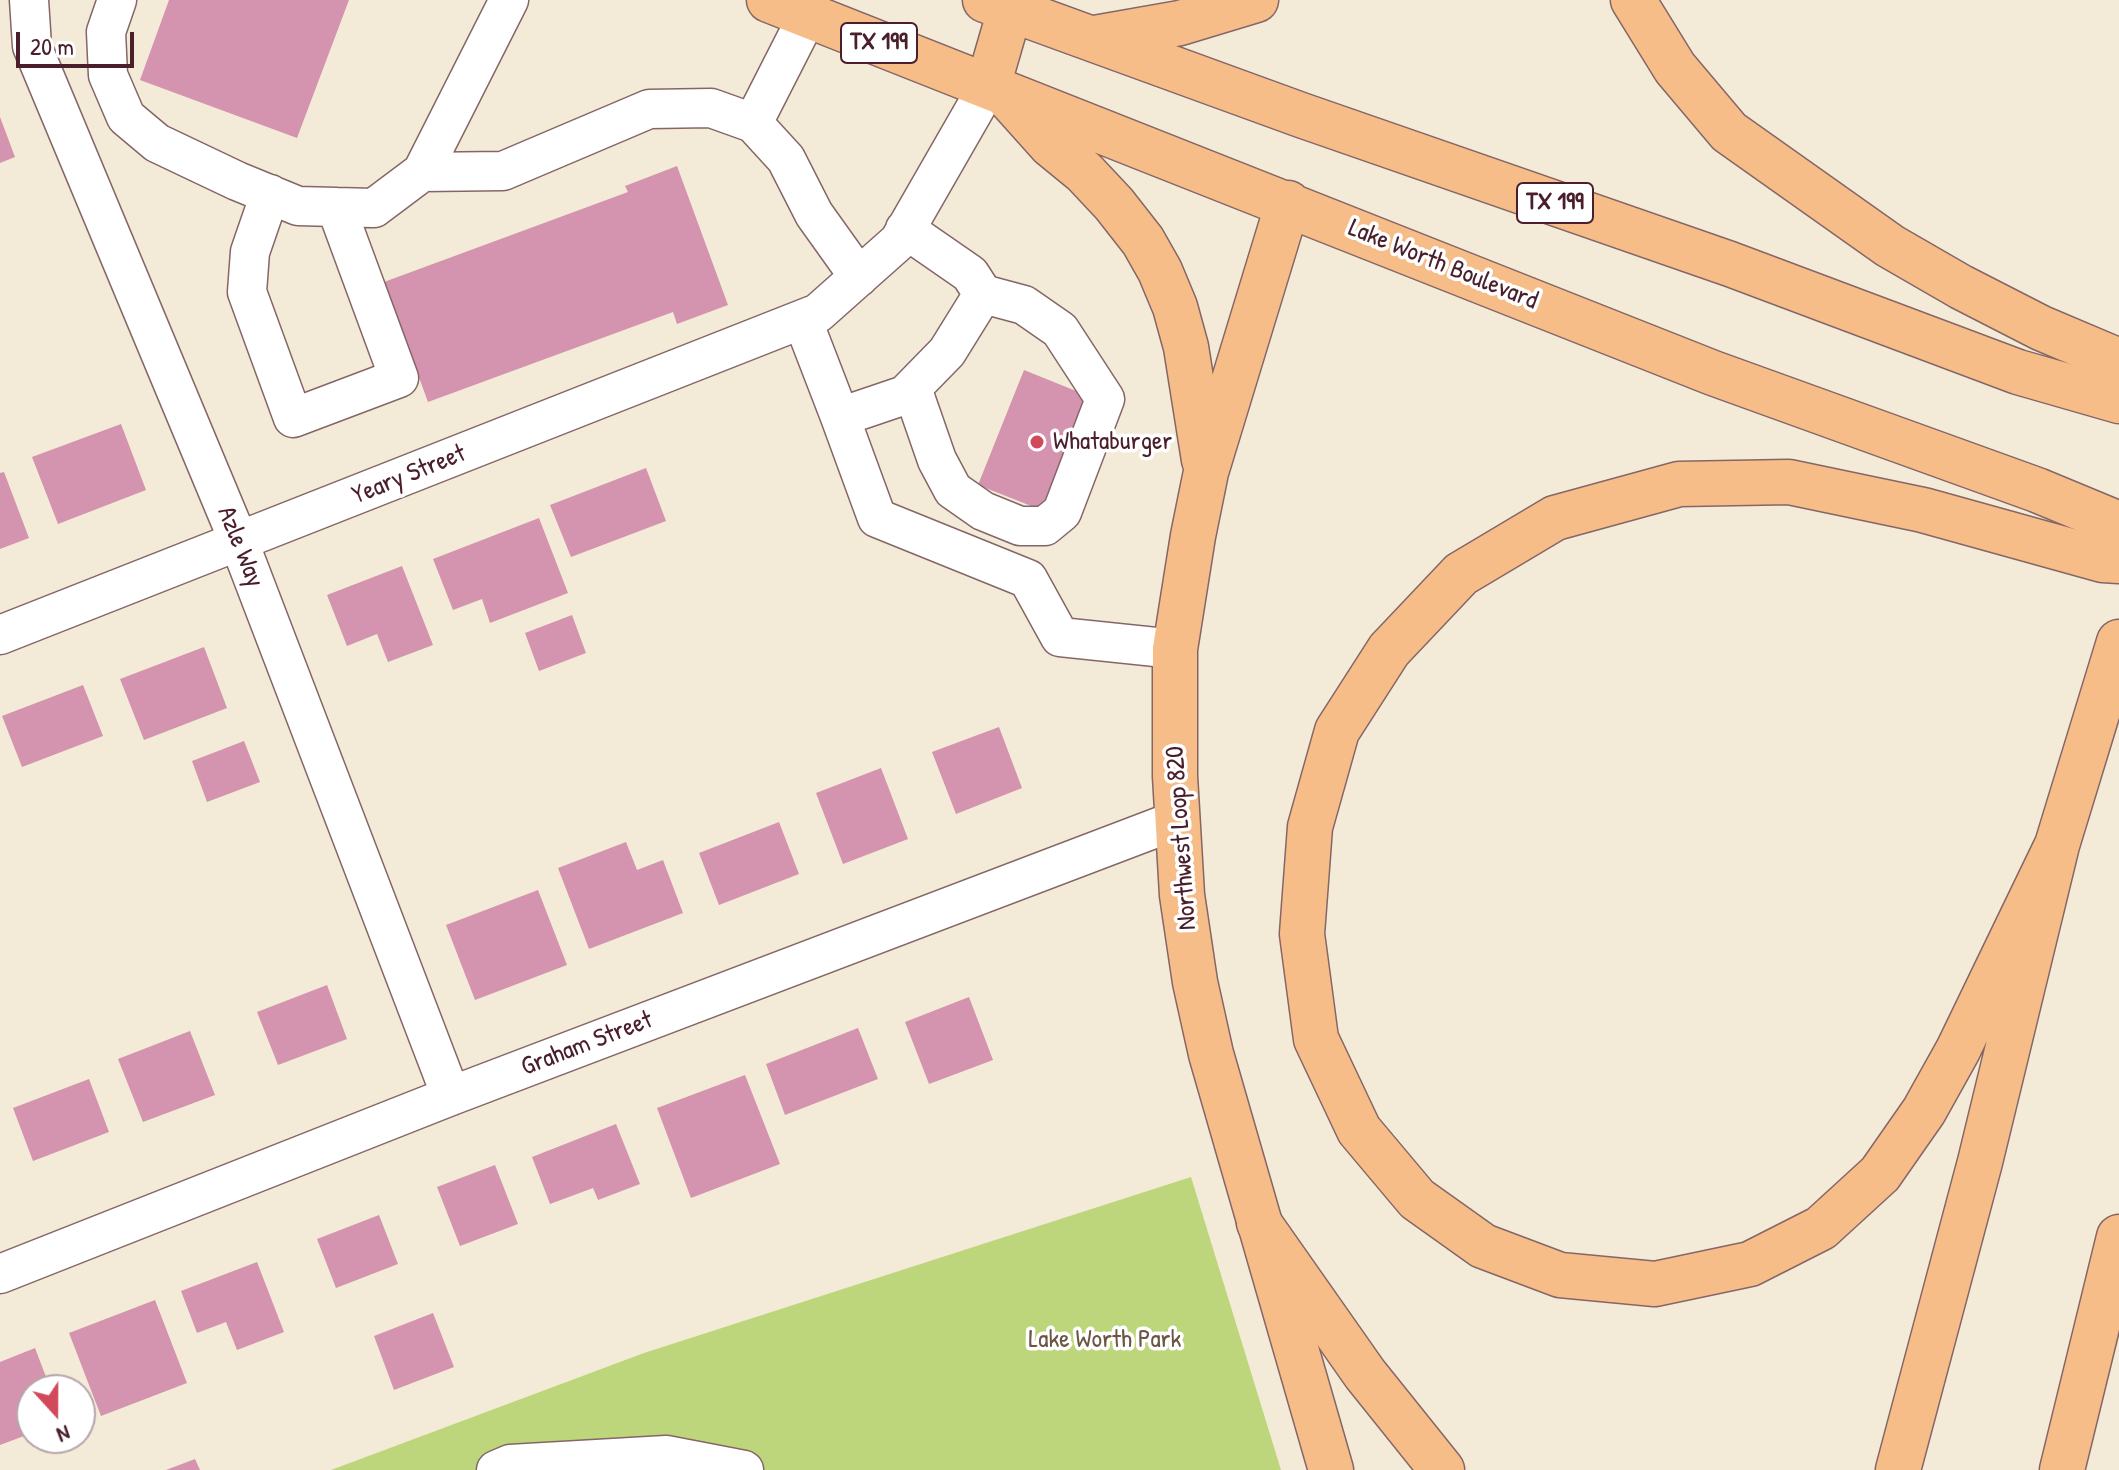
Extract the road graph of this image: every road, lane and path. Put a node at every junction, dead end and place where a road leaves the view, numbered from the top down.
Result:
1 (11, 0) edge
2 (29, 0) edge
3 (117, 0) edge
4 (509, 0) edge
5 (1256, 0) edge
6 (1633, 0) edge
7 (0, 3) edge
8 (1003, 3) edge
9 (788, 8) edge
10 (1090, 39) junction
11 (996, 89) junction
12 (126, 117) junction
13 (753, 123) junction
14 (71, 142) junction
15 (422, 172) junction
16 (270, 194) junction
17 (1288, 203) junction
18 (336, 207) junction
19 (905, 229) junction
20 (859, 277) junction
21 (983, 294) junction
22 (810, 317) junction
23 (2119, 361) edge
24 (912, 388) junction
25 (2119, 401) edge
26 (840, 417) junction
27 (1206, 472) junction
28 (2119, 524) edge
29 (239, 542) junction
30 (2119, 561) edge
31 (0, 635) edge
32 (2118, 645) edge
33 (1175, 649) junction
34 (1177, 820) junction
35 (2057, 845) junction
36 (451, 1096) junction
37 (1259, 1223) junction
38 (2119, 1237) edge
39 (0, 1274) edge
40 (496, 1470) edge
41 (744, 1470) edge
42 (1331, 1470) edge
43 (1442, 1470) edge
44 (1898, 1470) edge
45 (2062, 1470) edge

1 - 7 street
2 - 14 street, Azle Way
3 - 12 street
4 - 15 street
5 - 10 main road
6 - 23 main road
8 - 10 main road, TX 199
8 - 11 main road
9 - 11 main road, Lake Worth Boulevard / TX 199
9 - 13 street
10 - 25 main road, TX 199
11 - 17 main road, Lake Worth Boulevard / TX 199
11 - 19 street, Yeary Street
11 - 27 main road
12 - 14 street
12 - 16 street
13 - 15 street
13 - 20 street
14 - 29 street, Azle Way
15 - 18 street
16 - 18 street
16 - 18 street
17 - 27 main road, Northwest Loop 820
17 - 28 main road, Lake Worth Boulevard / TX 199
19 - 20 street, Yeary Street
19 - 21 street
20 - 22 street, Yeary Street
21 - 24 street
21 - 24 street
22 - 26 street
22 - 29 street, Yeary Street
24 - 26 street
26 - 33 street
27 - 33 main road, Northwest Loop 820
29 - 31 street, Yeary Street
29 - 36 street, Azle Way
30 - 35 main road
32 - 35 main road
33 - 34 main road, Northwest Loop 820
34 - 36 street, Graham Street
34 - 37 main road, Northwest Loop 820
35 - 44 main road
36 - 39 street, Graham Street
37 - 42 main road, Northwest Loop 820
37 - 43 main road
38 - 45 main road
40 - 41 street

